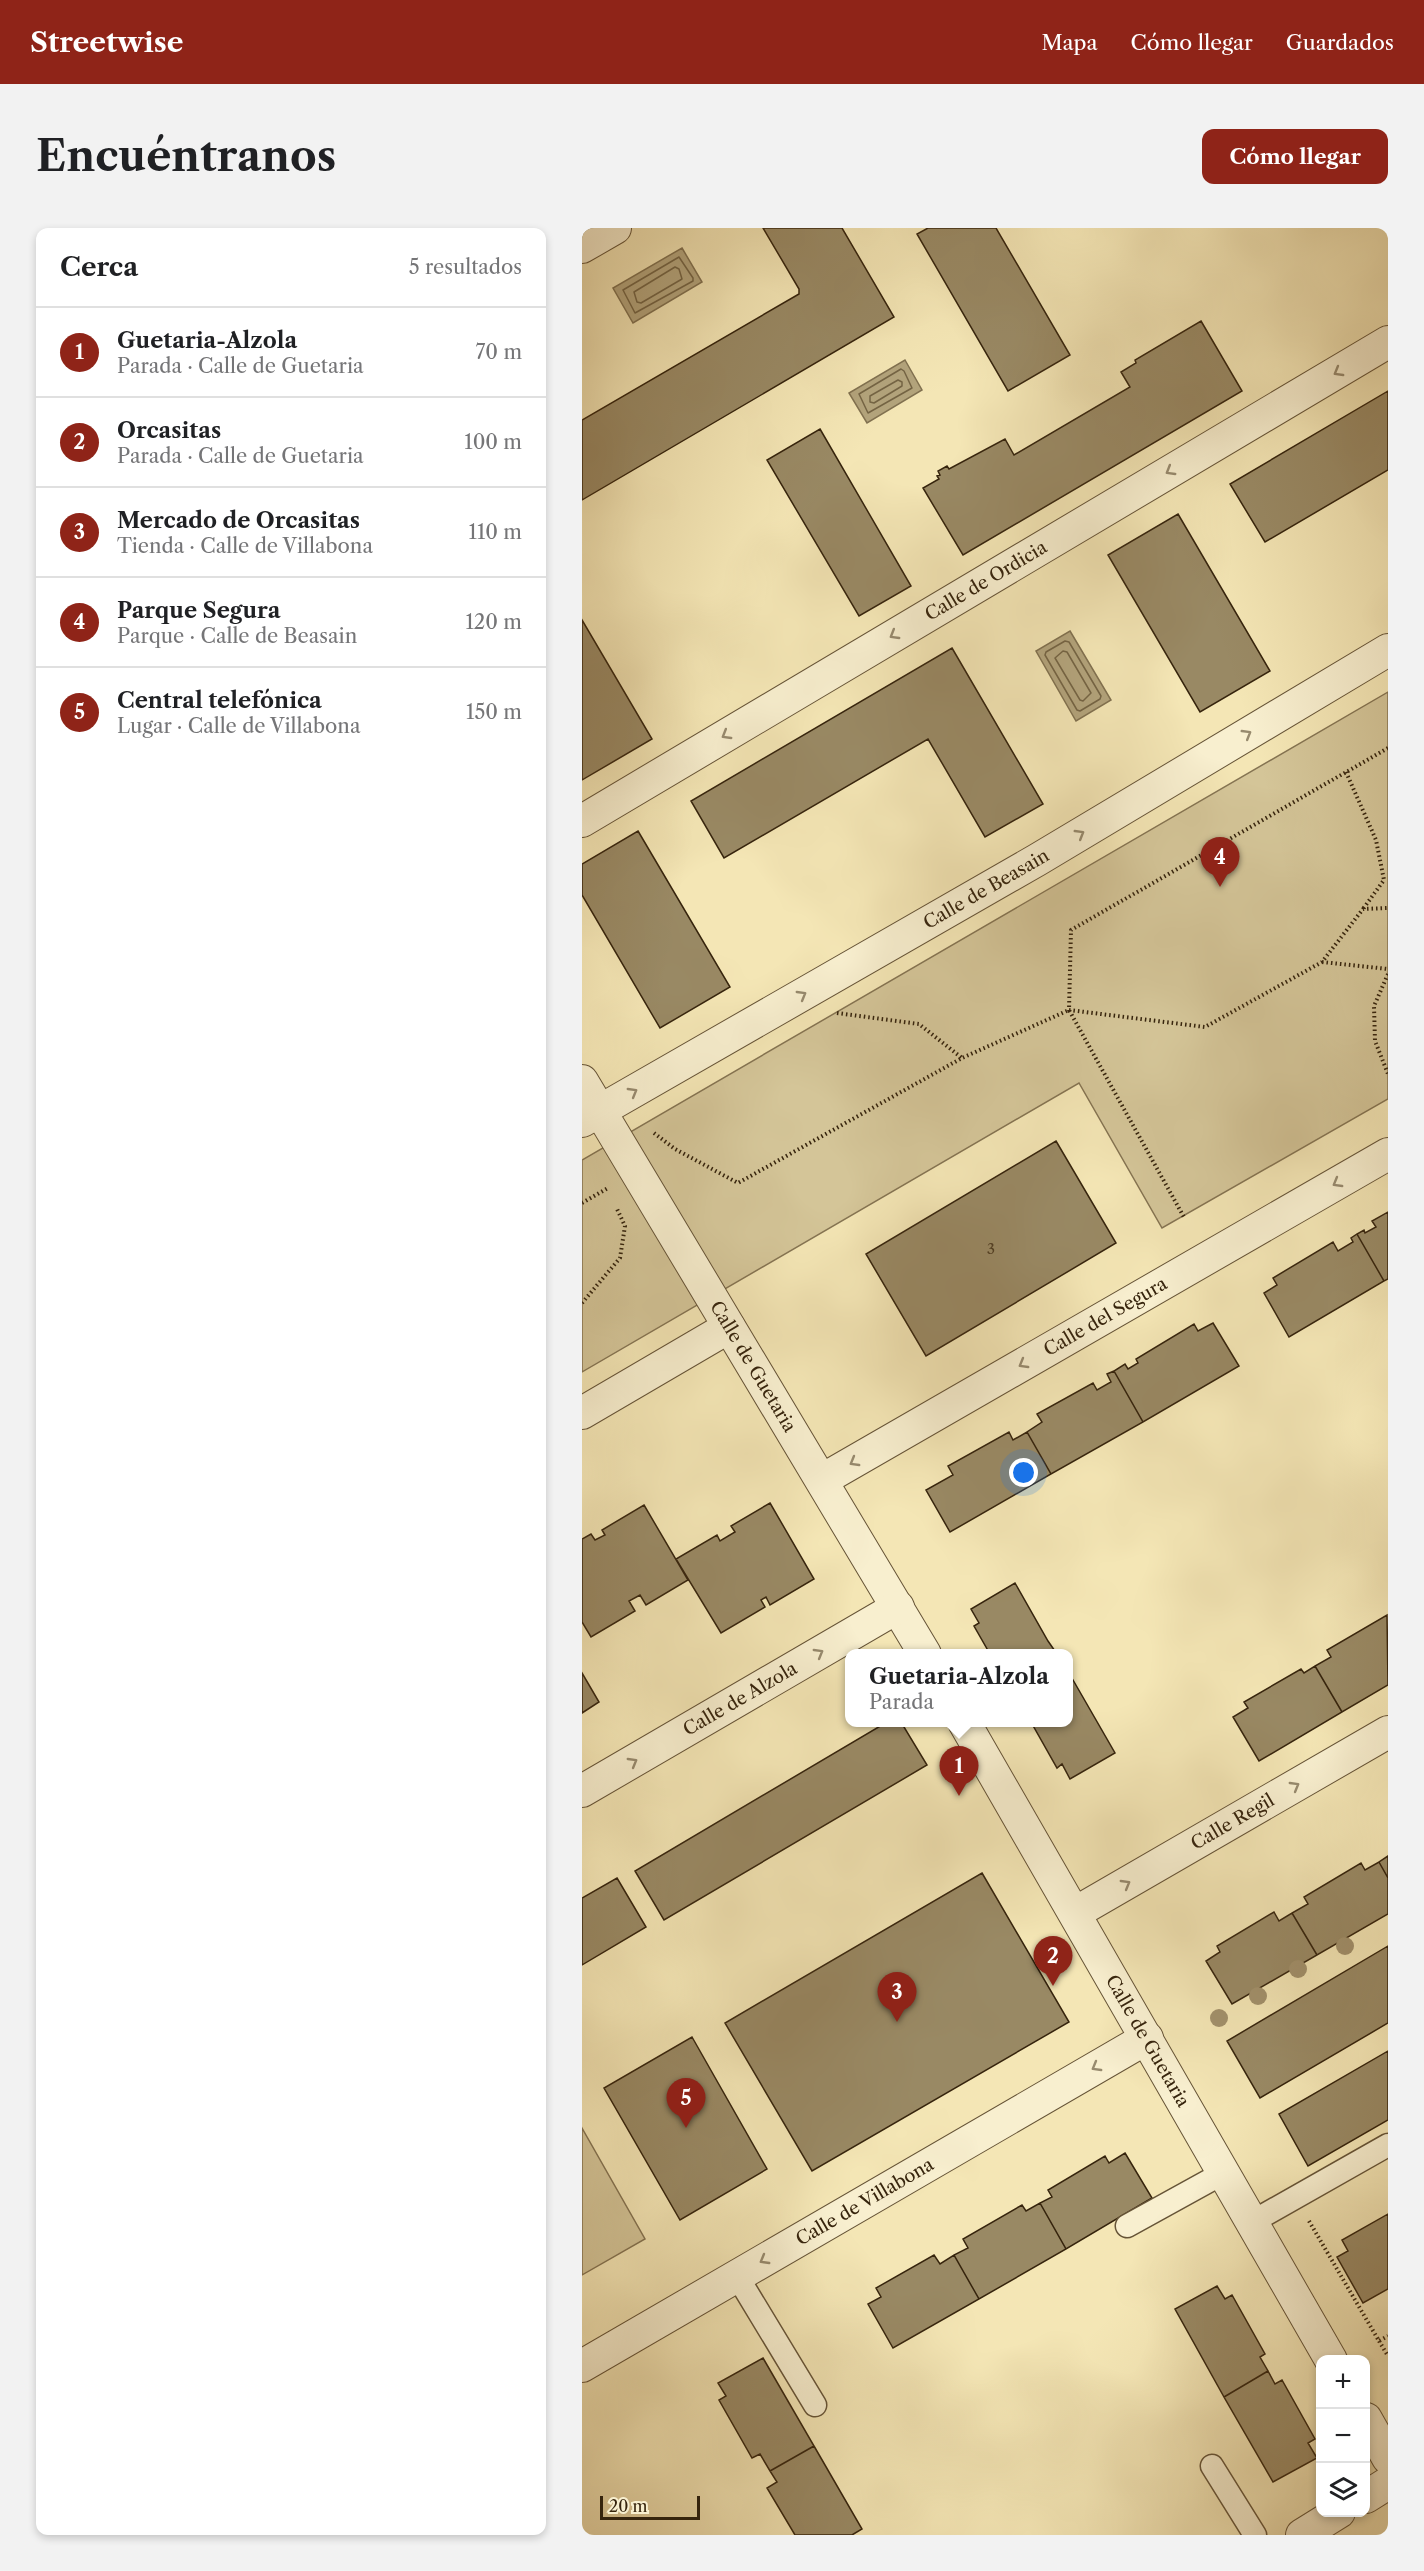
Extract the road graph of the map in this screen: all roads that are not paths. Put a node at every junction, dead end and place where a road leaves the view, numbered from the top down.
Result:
1 (615, 228) edge
2 (582, 247) edge
3 (1388, 342) edge
4 (1388, 650) edge
5 (582, 820) edge
6 (582, 1081) edge
7 (591, 1116) edge
8 (1388, 1154) edge
9 (729, 1327) junction
10 (582, 1413) edge
11 (822, 1480) junction
12 (898, 1607) junction
13 (923, 1649) edge
14 (967, 1727) edge
15 (1388, 1732) edge
16 (582, 1791) edge
17 (1075, 1913) junction
18 (1147, 2038) junction
19 (1388, 2145) edge
20 (1225, 2172) junction
21 (1252, 2222) junction
22 (1127, 2226) dead end
23 (737, 2276) junction
24 (1328, 2355) edge
25 (582, 2366) edge
26 (815, 2405) dead end
27 (1370, 2427) edge
28 (1388, 2458) edge
29 (1212, 2466) dead end
30 (1388, 2483) edge
31 (1370, 2494) edge
32 (1331, 2517) edge
33 (1255, 2535) edge
34 (1302, 2535) edge

1 - 2 street
3 -> 5 street, Calle de Ordicia
7 -> 4 street, Calle de Beasain
6 - 7 street, Calle de Guetaria
7 - 9 street, Calle de Guetaria
8 -> 11 street, Calle del Segura
9 - 10 street
9 - 11 street, Calle de Guetaria
11 - 12 street, Calle de Guetaria
12 - 13 street, Calle de Guetaria
16 -> 12 street, Calle de Alzola
14 - 17 street, Calle de Guetaria
17 -> 15 street, Calle Regil
17 - 18 street, Calle de Guetaria
18 - 20 street, Calle de Guetaria
18 -> 23 street, Calle de Villabona
19 - 21 street
20 - 21 street, Calle de Guetaria
20 - 22 street
21 - 24 street, Calle de Guetaria
23 - 25 street, Calle de Villabona
23 - 26 street
27 - 28 street
29 - 33 street
30 - 31 street
32 - 34 street

